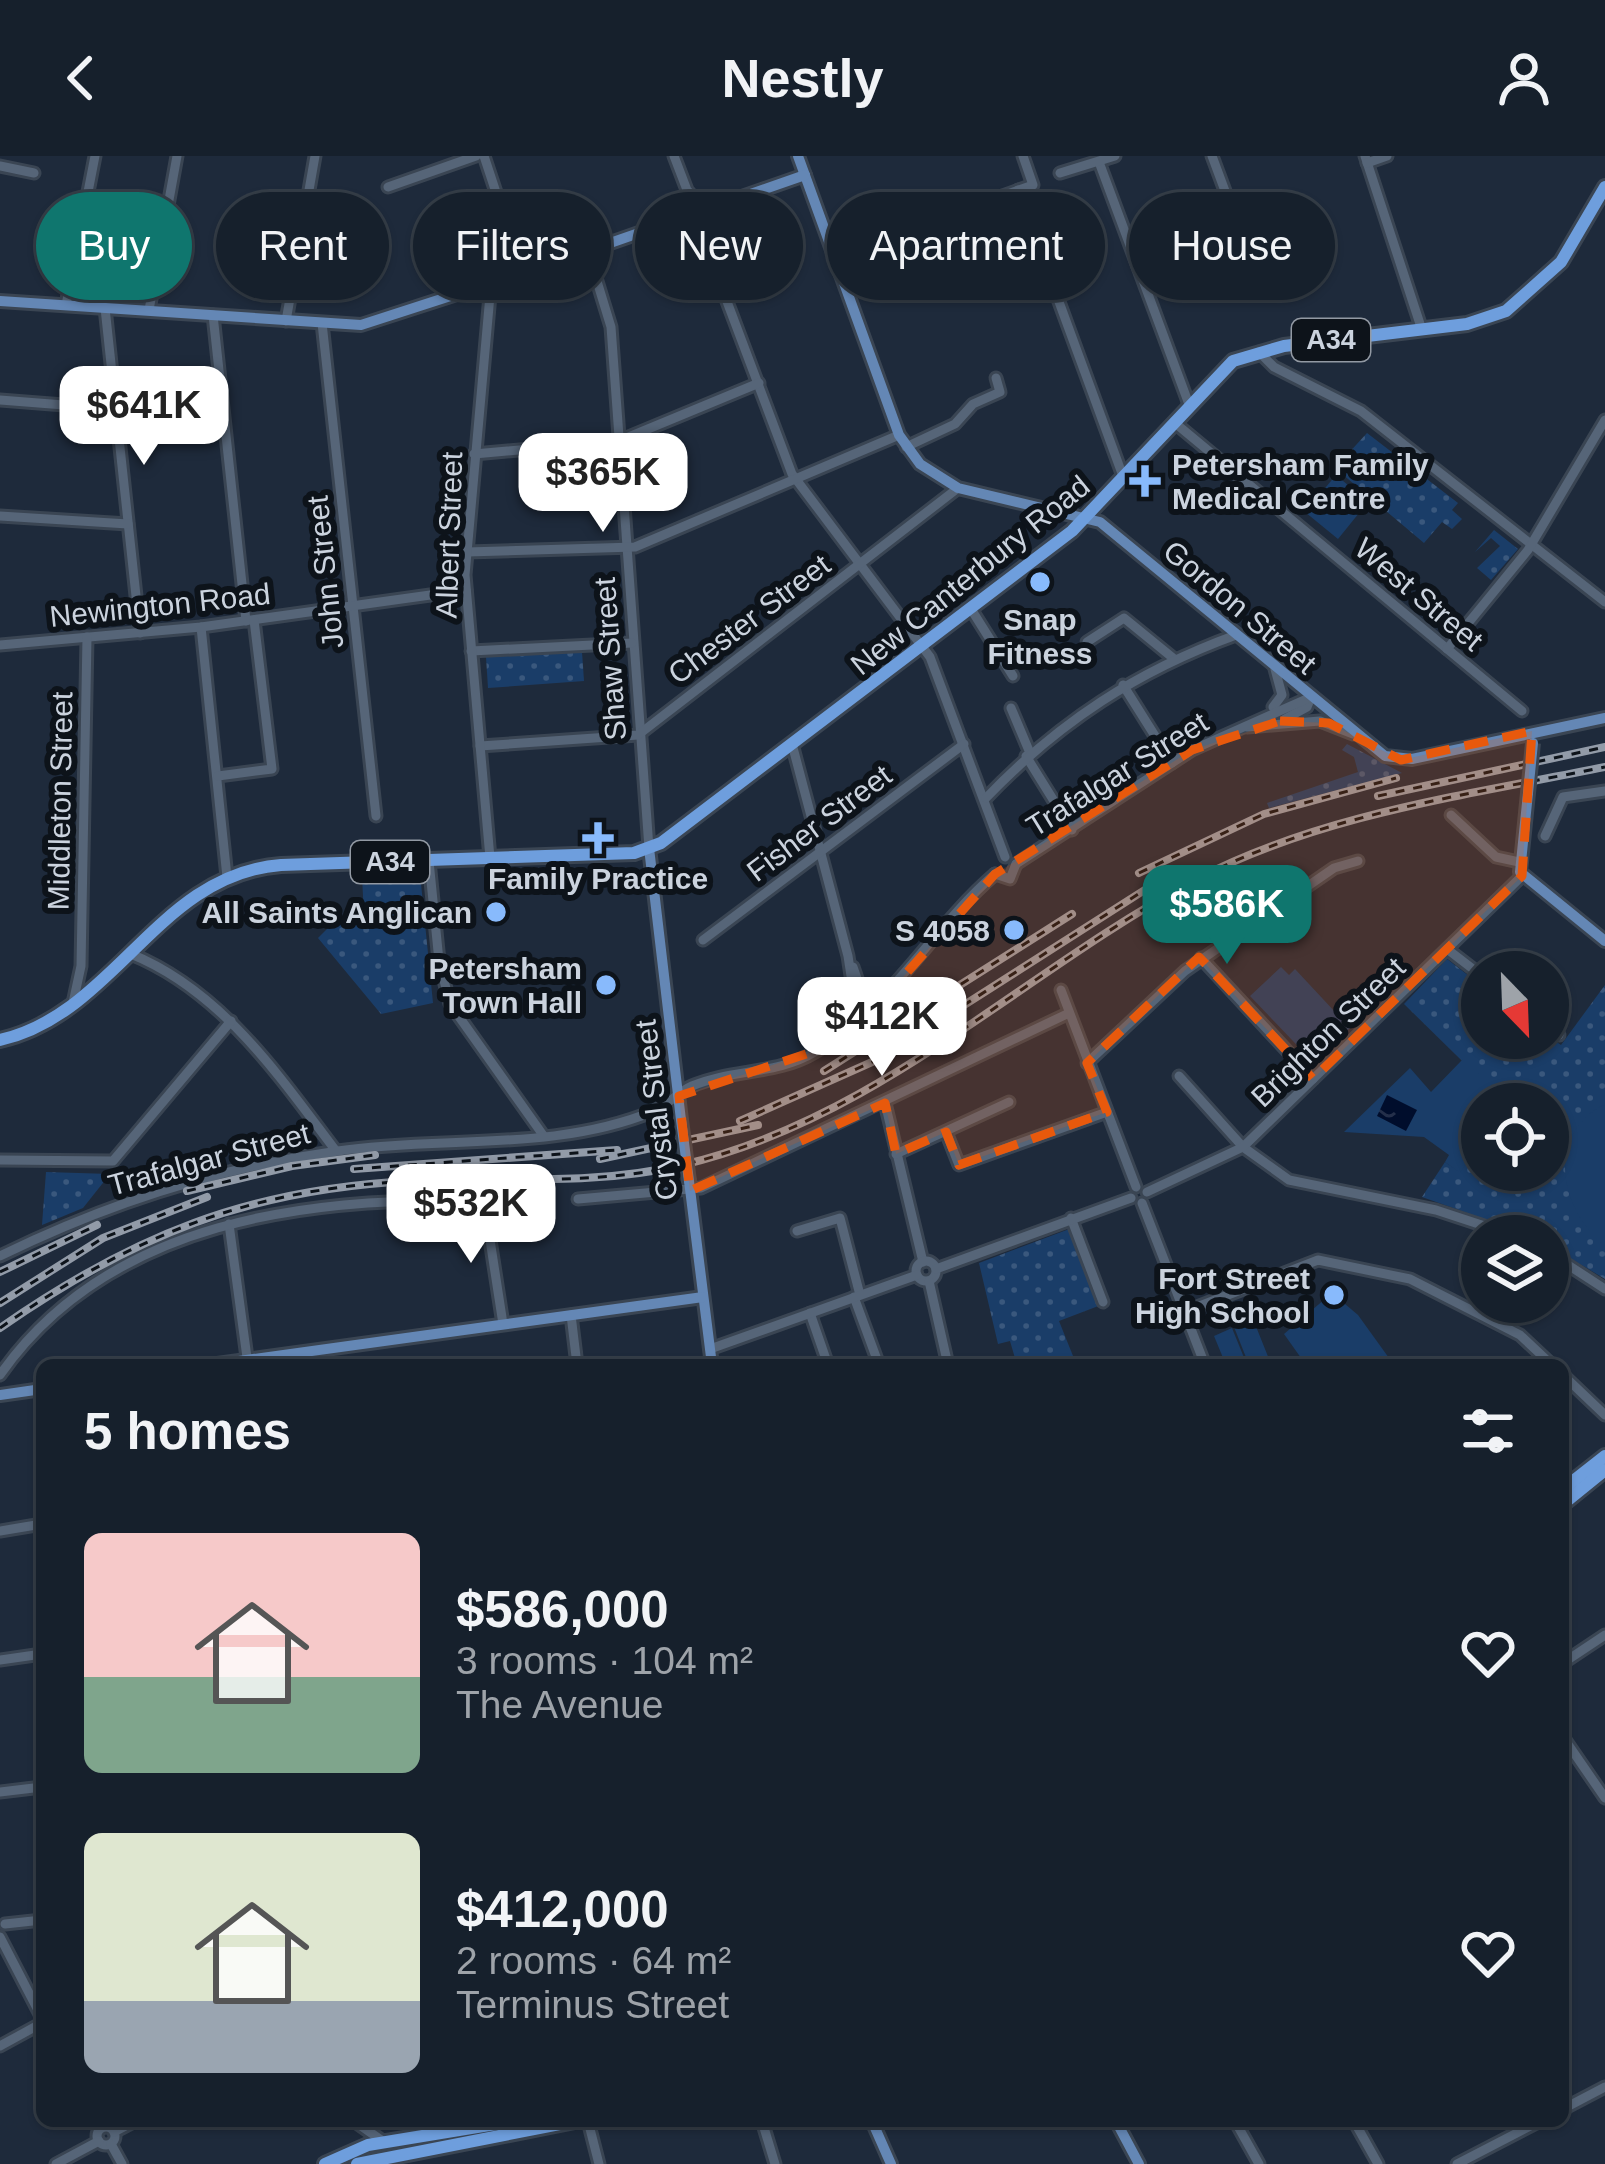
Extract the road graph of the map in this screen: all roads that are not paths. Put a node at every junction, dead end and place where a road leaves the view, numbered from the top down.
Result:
1 (95, 156) edge
2 (177, 156) edge
3 (315, 156) edge
4 (480, 156) edge
5 (674, 156) edge
6 (798, 156) edge
7 (1023, 156) edge
8 (1115, 156) edge
9 (1212, 156) edge
10 (1387, 156) edge
11 (1366, 159) edge
12 (1099, 162) junction
13 (0, 166) edge
14 (34, 172) dead end
15 (1060, 173) dead end
16 (805, 175) junction
17 (388, 187) dead end
18 (1605, 187) edge
19 (1018, 190) junction
20 (493, 192) edge
21 (688, 192) edge
22 (756, 192) edge
23 (1012, 192) edge
24 (1225, 192) edge
25 (827, 236) edge
26 (443, 300) edge
27 (489, 300) edge
28 (604, 300) edge
29 (730, 300) edge
30 (850, 300) edge
31 (0, 301) edge
32 (66, 305) junction
33 (105, 308) junction
34 (149, 310) junction
35 (213, 315) junction
36 (286, 321) junction
37 (322, 323) junction
38 (1422, 330) junction
39 (1259, 352) junction
40 (996, 378) dead end
41 (759, 383) junction
42 (0, 400) edge
43 (1190, 407) junction
44 (116, 409) junction
45 (1605, 420) edge
46 (1175, 423) junction
47 (619, 441) junction
48 (903, 441) junction
49 (474, 454) junction
50 (796, 478) junction
51 (1124, 479) junction
52 (958, 488) junction
53 (0, 516) edge
54 (1086, 518) junction
55 (128, 524) junction
56 (1531, 542) junction
57 (626, 547) junction
58 (467, 552) junction
59 (862, 565) junction
60 (466, 590) junction
61 (1605, 602) edge
62 (353, 606) junction
63 (971, 609) junction
64 (250, 621) junction
65 (201, 627) junction
66 (140, 633) junction
67 (1236, 635) junction
68 (87, 637) junction
69 (1087, 642) dead end
70 (632, 643) junction
71 (0, 645) edge
72 (923, 646) junction
73 (1447, 649) junction
74 (471, 651) junction
75 (1173, 658) junction
76 (1273, 666) junction
77 (1013, 676) dead end
78 (1123, 685) junction
79 (1311, 698) junction
80 (1012, 708) dead end
81 (1522, 711) dead end
82 (1264, 714) junction
83 (1605, 718) edge
84 (1280, 722) junction
85 (1236, 728) junction
86 (638, 735) junction
87 (1532, 737) junction
88 (1360, 738) junction
89 (792, 744) junction
90 (964, 744) junction
91 (480, 746) junction
92 (1028, 754) junction
93 (1172, 763) junction
94 (218, 776) junction
95 (1605, 791) edge
96 (986, 798) junction
97 (1451, 815) dead end
98 (376, 816) dead end
99 (1072, 830) junction
100 (1545, 836) dead end
101 (650, 848) junction
102 (821, 852) junction
103 (1005, 857) junction
104 (490, 859) junction
105 (429, 861) junction
106 (1358, 861) dead end
107 (1519, 862) junction
108 (1016, 864) junction
109 (995, 874) junction
110 (1522, 876) junction
111 (226, 877) junction
112 (703, 940) dead end
113 (1605, 941) edge
114 (143, 942) junction
115 (1447, 950) junction
116 (131, 954) junction
117 (848, 956) junction
118 (1201, 958) junction
119 (1461, 960) edge
120 (155, 963) junction
121 (81, 966) junction
122 (100, 984) junction
123 (1061, 990) dead end
124 (878, 1005) junction
125 (70, 1011) junction
126 (1067, 1014) junction
127 (231, 1021) junction
128 (858, 1022) junction
129 (0, 1040) edge
130 (1087, 1063) junction
131 (1179, 1076) dead end
132 (1313, 1079) junction
133 (679, 1096) junction
134 (885, 1102) junction
135 (1009, 1102) dead end
136 (1107, 1112) junction
137 (946, 1132) junction
138 (543, 1136) junction
139 (1243, 1148) junction
140 (336, 1151) junction
141 (896, 1154) junction
142 (0, 1160) edge
143 (689, 1186) junction
144 (1139, 1195) junction
145 (578, 1199) dead end
146 (1072, 1218) junction
147 (1461, 1218) edge
148 (229, 1224) junction
149 (796, 1231) dead end
150 (0, 1256) edge
151 (923, 1262) junction
152 (1569, 1266) edge
153 (936, 1269) junction
154 (917, 1275) junction
155 (929, 1281) junction
156 (1605, 1289) edge
157 (857, 1296) junction
158 (703, 1298) junction
159 (1103, 1303) dead end
160 (810, 1312) junction
161 (1184, 1312) junction
162 (571, 1315) junction
163 (503, 1324) junction
164 (708, 1331) junction
165 (742, 1336) junction
166 (710, 1349) junction
167 (248, 1359) edge
168 (268, 1359) edge
169 (577, 1359) edge
170 (711, 1359) edge
171 (826, 1359) edge
172 (877, 1359) edge
173 (948, 1359) edge
174 (1203, 1359) edge
175 (1546, 1359) edge
176 (0, 1376) edge
177 (1569, 1381) edge
178 (36, 1390) edge
179 (0, 1394) edge
180 (1605, 1414) edge
181 (1605, 1456) edge
182 (1605, 1470) edge
183 (1569, 1484) edge
184 (1569, 1499) edge
185 (36, 1525) edge
186 (0, 1531) edge
187 (1605, 1635) edge
188 (36, 1655) edge
189 (1569, 1659) edge
190 (0, 1660) edge
191 (1569, 1746) edge
192 (36, 1787) edge
193 (0, 1792) edge
194 (1605, 1798) edge
195 (36, 1922) edge
196 (1, 1928) edge
197 (36, 2007) edge
198 (36, 2024) edge
199 (0, 2045) edge
200 (1605, 2087) edge
201 (1569, 2106) edge
202 (100, 2127) edge
203 (104, 2127) edge
204 (124, 2127) edge
205 (356, 2127) edge
206 (363, 2127) edge
207 (477, 2127) edge
208 (542, 2127) edge
209 (590, 2127) edge
210 (764, 2127) edge
211 (875, 2127) edge
212 (1118, 2127) edge
213 (1238, 2127) edge
214 (1357, 2127) edge
215 (1528, 2127) edge
216 (114, 2132) junction
217 (99, 2141) junction
218 (384, 2142) junction
219 (111, 2144) junction
220 (420, 2149) junction
221 (356, 2157) edge
222 (56, 2164) edge
223 (122, 2164) edge
224 (325, 2164) edge
225 (424, 2164) edge
226 (599, 2164) edge
227 (775, 2164) edge
228 (891, 2164) edge
229 (1139, 2164) edge
230 (1259, 2164) edge
231 (1378, 2164) edge
232 (1456, 2164) edge

1 - 32 street
2 - 34 street
3 - 36 street
4 - 17 street
4 - 20 street
5 - 21 street
6 - 16 main road
7 - 19 street
8 - 12 street
9 - 24 street
10 - 11 street
11 - 38 street
12 - 15 street
12 - 43 street
13 - 14 street
16 - 22 main road
16 - 25 main road
18 - 38 highway, New Canterbury Road / A34
19 - 23 street
19 - 51 street
26 - 37 main road
27 - 49 street, Albert Street
28 - 47 street, Shaw Street
29 - 41 street
30 - 48 main road
31 - 32 main road
32 - 33 main road
33 - 34 main road
33 - 44 street
34 - 35 main road
35 - 36 main road
35 - 64 street
36 - 37 main road
37 - 62 street, John Street
38 - 39 highway, New Canterbury Road / A34
39 - 43 highway, New Canterbury Road / A34
39 - 56 street
40 - 48 street
41 - 47 street
41 - 50 street
42 - 44 street
43 - 46 highway, New Canterbury Road / A34
44 - 55 street
45 - 56 street
46 - 51 highway, New Canterbury Road / A34
46 - 73 street, West Street
47 - 49 street
47 - 57 street, Shaw Street
48 - 50 street
48 - 52 main road
49 - 58 street, Albert Street
50 - 57 street
50 - 59 street
51 - 54 highway, New Canterbury Road / A34
52 - 54 main road
52 - 59 street, Chester Street
53 - 55 street
54 - 63 highway, New Canterbury Road / A34
54 - 67 main road, Gordon Street
55 - 66 street
56 - 61 street
56 - 73 street
57 - 58 street
57 - 70 street, Shaw Street
58 - 60 street, Albert Street
59 - 72 street
59 - 86 street, Chester Street
60 - 62 street, Newington Road
60 - 74 street, Albert Street
62 - 64 street, Newington Road
62 - 98 street, John Street
63 - 72 highway, New Canterbury Road / A34
63 - 77 street
64 - 65 street, Newington Road
64 - 94 street
65 - 66 street, Newington Road
65 - 94 street
66 - 68 street, Newington Road
67 - 75 street
67 - 76 main road, Gordon Street
68 - 71 street, Newington Road
68 - 121 street, Middleton Street
69 - 75 street
70 - 74 street
70 - 86 street, Shaw Street
72 - 89 highway, New Canterbury Road / A34
72 - 90 street
73 - 81 street, West Street
74 - 91 street, Albert Street
75 - 78 street
76 - 79 main road, Gordon Street
76 - 82 street
78 - 92 street
78 - 93 street
79 - 82 street, Trafalgar Street
79 - 84 street
79 - 88 main road, Gordon Street
80 - 92 street
82 - 85 street, Trafalgar Street
83 - 87 main road, Gordon Street
84 - 85 street
84 - 88 street
85 - 93 street, Trafalgar Street
86 - 91 street
86 - 101 street, Shaw Street
87 - 88 main road, Gordon Street
87 - 107 main road, bridge
89 - 101 highway, New Canterbury Road / A34
89 - 102 street
90 - 96 street
90 - 102 street, Fisher Street
91 - 104 street, Albert Street
92 - 96 street
92 - 99 street
93 - 99 street, Trafalgar Street
94 - 111 street
95 - 100 street
96 - 103 street
97 - 107 street
99 - 108 street, Trafalgar Street
101 - 104 highway, A34
101 - 133 main road, Crystal Street
102 - 112 street, Fisher Street
102 - 117 street
103 - 108 street
103 - 109 street
104 - 105 highway, A34
105 - 111 highway, A34
105 - 138 street
106 - 118 street
107 - 110 main road
108 - 109 street, Trafalgar Street
109 - 124 street, Trafalgar Street
110 - 113 main road
110 - 115 street, Brighton Street
111 - 114 highway, A34
114 - 116 highway, A34
114 - 120 street
115 - 119 street
115 - 132 street, Brighton Street
116 - 120 street
116 - 122 highway, A34
117 - 124 street
117 - 128 street
118 - 130 street
118 - 132 street
120 - 127 street
121 - 122 street
121 - 125 street, Middleton Street
122 - 125 highway, A34
123 - 126 street
124 - 128 street, Trafalgar Street
125 - 129 highway, A34
126 - 130 street
126 - 134 street
127 - 140 street
127 - 142 street
128 - 133 street, Trafalgar Street
130 - 136 street
131 - 139 street
132 - 139 street, Brighton Street
133 - 138 street, Trafalgar Street
133 - 143 main road, Crystal Street, bridge
134 - 141 street
134 - 143 street
135 - 137 street
136 - 137 street
136 - 144 street
137 - 141 street
138 - 140 street, Trafalgar Street
139 - 144 street, Brighton Street
139 - 147 street
140 - 150 street, Trafalgar Street
141 - 151 street
143 - 145 street
143 - 158 main road, Crystal Street
144 - 146 street, Brighton Street
144 - 161 street
146 - 153 street, Brighton Street
146 - 159 street
148 - 163 street
148 - 167 street
148 - 176 street
149 - 157 street
151 - 153 street
151 - 154 street
152 - 156 street
153 - 155 street
154 - 155 street
154 - 157 street
155 - 173 street
157 - 160 street
157 - 172 street
158 - 162 main road
158 - 164 main road, Crystal Street
160 - 165 street
160 - 171 street
161 - 174 street
161 - 175 street
162 - 163 main road
162 - 169 street
163 - 168 main road
164 - 165 street
164 - 166 main road, Crystal Street
165 - 166 street
166 - 170 main road, Crystal Street
177 - 180 street
178 - 179 main road
181 - 183 highway
182 - 184 highway
185 - 186 street
187 - 189 street
188 - 190 street
191 - 194 street
192 - 193 street
195 - 196 street
196 - 197 street
198 - 199 street
200 - 201 street
202 - 217 street
203 - 216 street
204 - 216 street
205 - 221 street
206 - 218 street
207 - 218 highway
208 - 220 highway
209 - 226 street
210 - 227 street
211 - 228 main road
212 - 229 main road
213 - 230 street
214 - 231 street
215 - 232 street
216 - 219 street
217 - 219 street
217 - 222 street
218 - 221 highway
219 - 223 street
220 - 221 highway
220 - 225 street
221 - 224 highway

